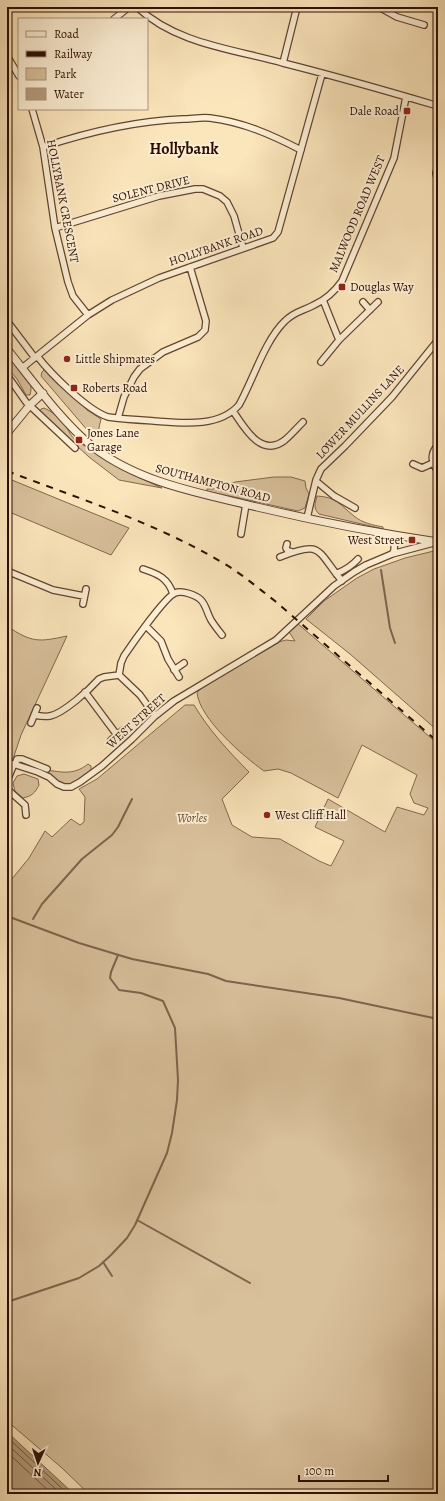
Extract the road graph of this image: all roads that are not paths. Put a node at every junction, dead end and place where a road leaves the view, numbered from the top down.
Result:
1 (129, 7) edge
2 (137, 7) edge
3 (297, 7) edge
4 (379, 7) edge
5 (115, 18) edge
6 (424, 25) dead end
7 (7, 56) edge
8 (283, 63) junction
9 (18, 74) edge
10 (322, 74) junction
11 (406, 97) junction
12 (438, 106) edge
13 (32, 110) edge
14 (43, 147) junction
15 (301, 150) junction
16 (438, 166) edge
17 (438, 184) edge
18 (55, 228) junction
19 (243, 248) junction
20 (190, 267) junction
21 (323, 300) junction
22 (363, 302) dead end
23 (378, 302) dead end
24 (370, 310) junction
25 (88, 315) junction
26 (7, 321) edge
27 (338, 340) junction
28 (438, 340) edge
29 (7, 349) edge
30 (327, 356) junction
31 (36, 357) junction
32 (332, 360) dead end
33 (321, 362) dead end
34 (22, 368) junction
35 (7, 375) edge
36 (43, 393) junction
37 (30, 405) junction
38 (233, 411) junction
39 (118, 418) junction
40 (303, 422) dead end
41 (7, 433) edge
42 (438, 445) edge
43 (75, 448) dead end
44 (433, 463) junction
45 (413, 464) dead end
46 (438, 472) edge
47 (316, 481) junction
48 (246, 504) junction
49 (355, 508) dead end
50 (308, 518) junction
51 (241, 534) dead end
52 (395, 535) junction
53 (438, 542) edge
54 (287, 544) dead end
55 (292, 552) junction
56 (392, 554) junction
57 (280, 557) dead end
58 (358, 559) dead end
59 (143, 569) dead end
60 (7, 571) edge
61 (336, 574) junction
62 (342, 581) junction
63 (86, 589) dead end
64 (173, 594) junction
65 (84, 596) junction
66 (83, 604) dead end
67 (146, 626) junction
68 (222, 635) dead end
69 (184, 663) dead end
70 (174, 670) junction
71 (119, 675) junction
72 (180, 677) dead end
73 (85, 692) junction
74 (37, 708) dead end
75 (34, 715) junction
76 (155, 716) junction
77 (31, 723) dead end
78 (123, 730) dead end
79 (117, 735) junction
80 (111, 740) dead end
81 (7, 762) edge
82 (14, 765) junction
83 (47, 769) dead end
84 (7, 781) edge
85 (7, 789) edge
86 (26, 815) dead end

1 - 5 street
2 - 8 street
3 - 8 street
4 - 6 street
7 - 9 street
8 - 10 street
10 - 11 street
10 - 15 street, HOLLYBANK ROAD
11 - 12 street
11 - 21 street, MALWOOD ROAD WEST
13 - 14 street, HOLLYBANK CRESCENT
14 - 15 street
14 - 18 street, HOLLYBANK CRESCENT
15 - 19 street, HOLLYBANK ROAD
16 - 17 street
18 - 19 street, SOLENT DRIVE
18 - 25 street, HOLLYBANK CRESCENT
19 - 20 street, HOLLYBANK ROAD
20 - 25 street, HOLLYBANK ROAD
20 - 39 street
21 - 27 street
21 - 38 street, MALWOOD ROAD WEST
22 - 24 street
23 - 24 street
24 - 27 street
25 - 31 street, HOLLYBANK ROAD
26 - 31 street
27 - 30 street
28 - 47 street, LOWER MULLINS LANE
29 - 34 street, SOUTHAMPTON ROAD
30 - 32 street
30 - 33 street
31 - 34 street, HOLLYBANK ROAD
31 - 39 street
34 - 36 street, SOUTHAMPTON ROAD
35 - 37 street
36 - 37 street
36 - 48 street, SOUTHAMPTON ROAD
37 - 41 street
37 - 43 street
38 - 39 street
38 - 40 street
42 - 44 street
44 - 45 street
44 - 46 street
47 - 49 street
47 - 50 street, LOWER MULLINS LANE
48 - 50 street, SOUTHAMPTON ROAD
48 - 51 street
50 - 52 street, SOUTHAMPTON ROAD
52 - 53 street, SOUTHAMPTON ROAD
52 - 56 street
53 - 56 street, WEST STREET
54 - 55 street
55 - 57 street
55 - 61 street
56 - 62 street, WEST STREET
58 - 61 street
59 - 64 street
60 - 65 street
61 - 62 street
62 - 76 street, WEST STREET
63 - 65 street
64 - 67 street
64 - 68 street
65 - 66 street
67 - 70 street
67 - 71 street
69 - 70 street
70 - 72 street
71 - 73 street
71 - 76 street
73 - 75 street
73 - 79 street
74 - 75 street
75 - 77 street
76 - 82 street, WEST STREET
78 - 79 street
79 - 80 street
81 - 82 street, WEST STREET
82 - 83 street
82 - 84 street
85 - 86 street

